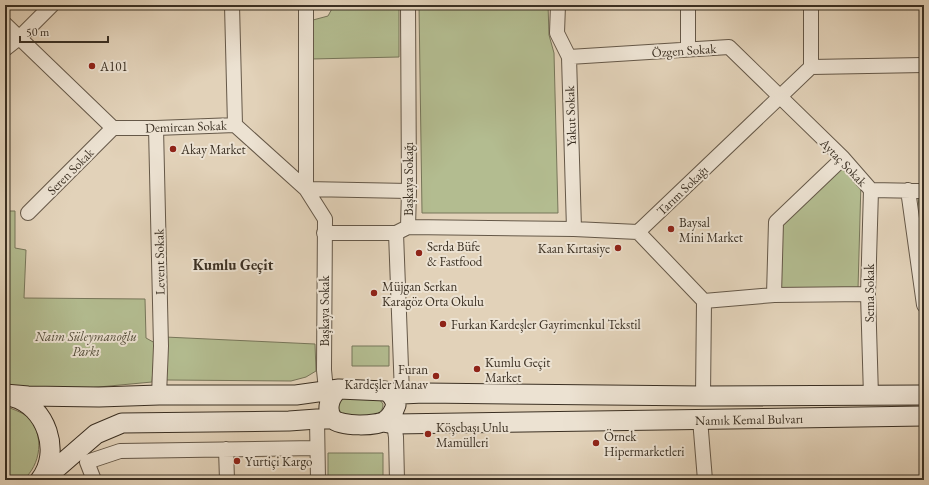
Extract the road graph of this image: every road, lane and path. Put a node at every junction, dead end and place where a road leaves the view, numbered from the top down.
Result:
1 (52, 5) edge
2 (232, 5) edge
3 (306, 5) edge
4 (408, 5) edge
5 (558, 5) edge
6 (688, 5) edge
7 (811, 5) edge
8 (5, 24) edge
9 (19, 38) junction
10 (5, 49) edge
11 (688, 50) junction
12 (569, 57) junction
13 (924, 65) edge
14 (811, 66) junction
15 (779, 97) junction
16 (235, 125) junction
17 (113, 128) junction
18 (156, 128) junction
19 (843, 158) junction
20 (306, 190) junction
21 (871, 190) junction
22 (908, 190) junction
23 (924, 190) edge
24 (409, 191) junction
25 (28, 213) dead end
26 (574, 229) junction
27 (402, 230) junction
28 (638, 232) junction
29 (324, 233) junction
30 (868, 294) junction
31 (774, 296) junction
32 (704, 301) junction
33 (924, 305) edge
34 (332, 390) junction
35 (396, 393) junction
36 (5, 394) edge
37 (159, 395) junction
38 (924, 395) edge
39 (703, 396) junction
40 (871, 396) junction
41 (924, 416) edge
42 (325, 419) junction
43 (700, 419) junction
44 (389, 423) junction
45 (316, 448) junction
46 (226, 449) junction
47 (41, 480) edge
48 (94, 480) edge
49 (227, 480) edge
50 (318, 480) edge
51 (397, 480) edge
52 (705, 480) edge

1 - 9 street
2 - 16 street
3 - 20 street
4 - 24 street, Başkaya Sokağı
5 - 12 street, Yakut Sokak
6 - 11 street
7 - 14 street
8 - 9 street
9 - 10 street
9 - 17 street
11 - 12 street, Özgen Sokak
11 - 15 street, Özgen Sokak
12 - 26 street, Yakut Sokak
13 - 14 street
14 - 15 street, Tarım Sokağı
15 - 19 street, Aytaç Sokak
15 - 28 street, Tarım Sokağı
16 - 18 street, Demircan Sokak
16 - 20 street, Demircan Sokak
17 - 18 street, Demircan Sokak
17 - 25 street, Seren Sokak
18 - 37 street, Levent Sokak
19 - 21 street, Aytaç Sokak
19 - 31 street
20 - 24 street
20 - 29 street, Demircan Sokak
21 - 22 street, Aytaç Sokak
21 - 30 street, Sema Sokak
22 - 23 street, Aytaç Sokak
22 - 33 street
24 - 27 street, Başkaya Sokağı
26 - 27 street
26 - 28 street
27 - 29 street
27 - 35 street, Başkaya Sokağı
28 - 32 street
29 - 34 street, Başkaya Sokak
30 - 31 street
30 - 40 street, Sema Sokak
31 - 32 street
32 - 39 street
34 - 35 main road, Namık Kemal Bulvarı
34 - 37 main road, Namık Kemal Bulvarı
34 - 42 main road
35 - 39 main road, Namık Kemal Bulvarı
35 - 44 main road
36 - 37 main road, Namık Kemal Bulvarı
36 - 47 main road
38 - 40 main road, Namık Kemal Bulvarı
39 - 40 main road, Namık Kemal Bulvarı
41 - 43 main road, Namık Kemal Bulvarı
42 - 44 main road, Namık Kemal Bulvarı
42 - 45 street
42 - 47 main road
43 - 44 main road, Namık Kemal Bulvarı
43 - 52 street
44 - 51 street
45 - 46 street
45 - 50 street
46 - 48 street
46 - 49 street

